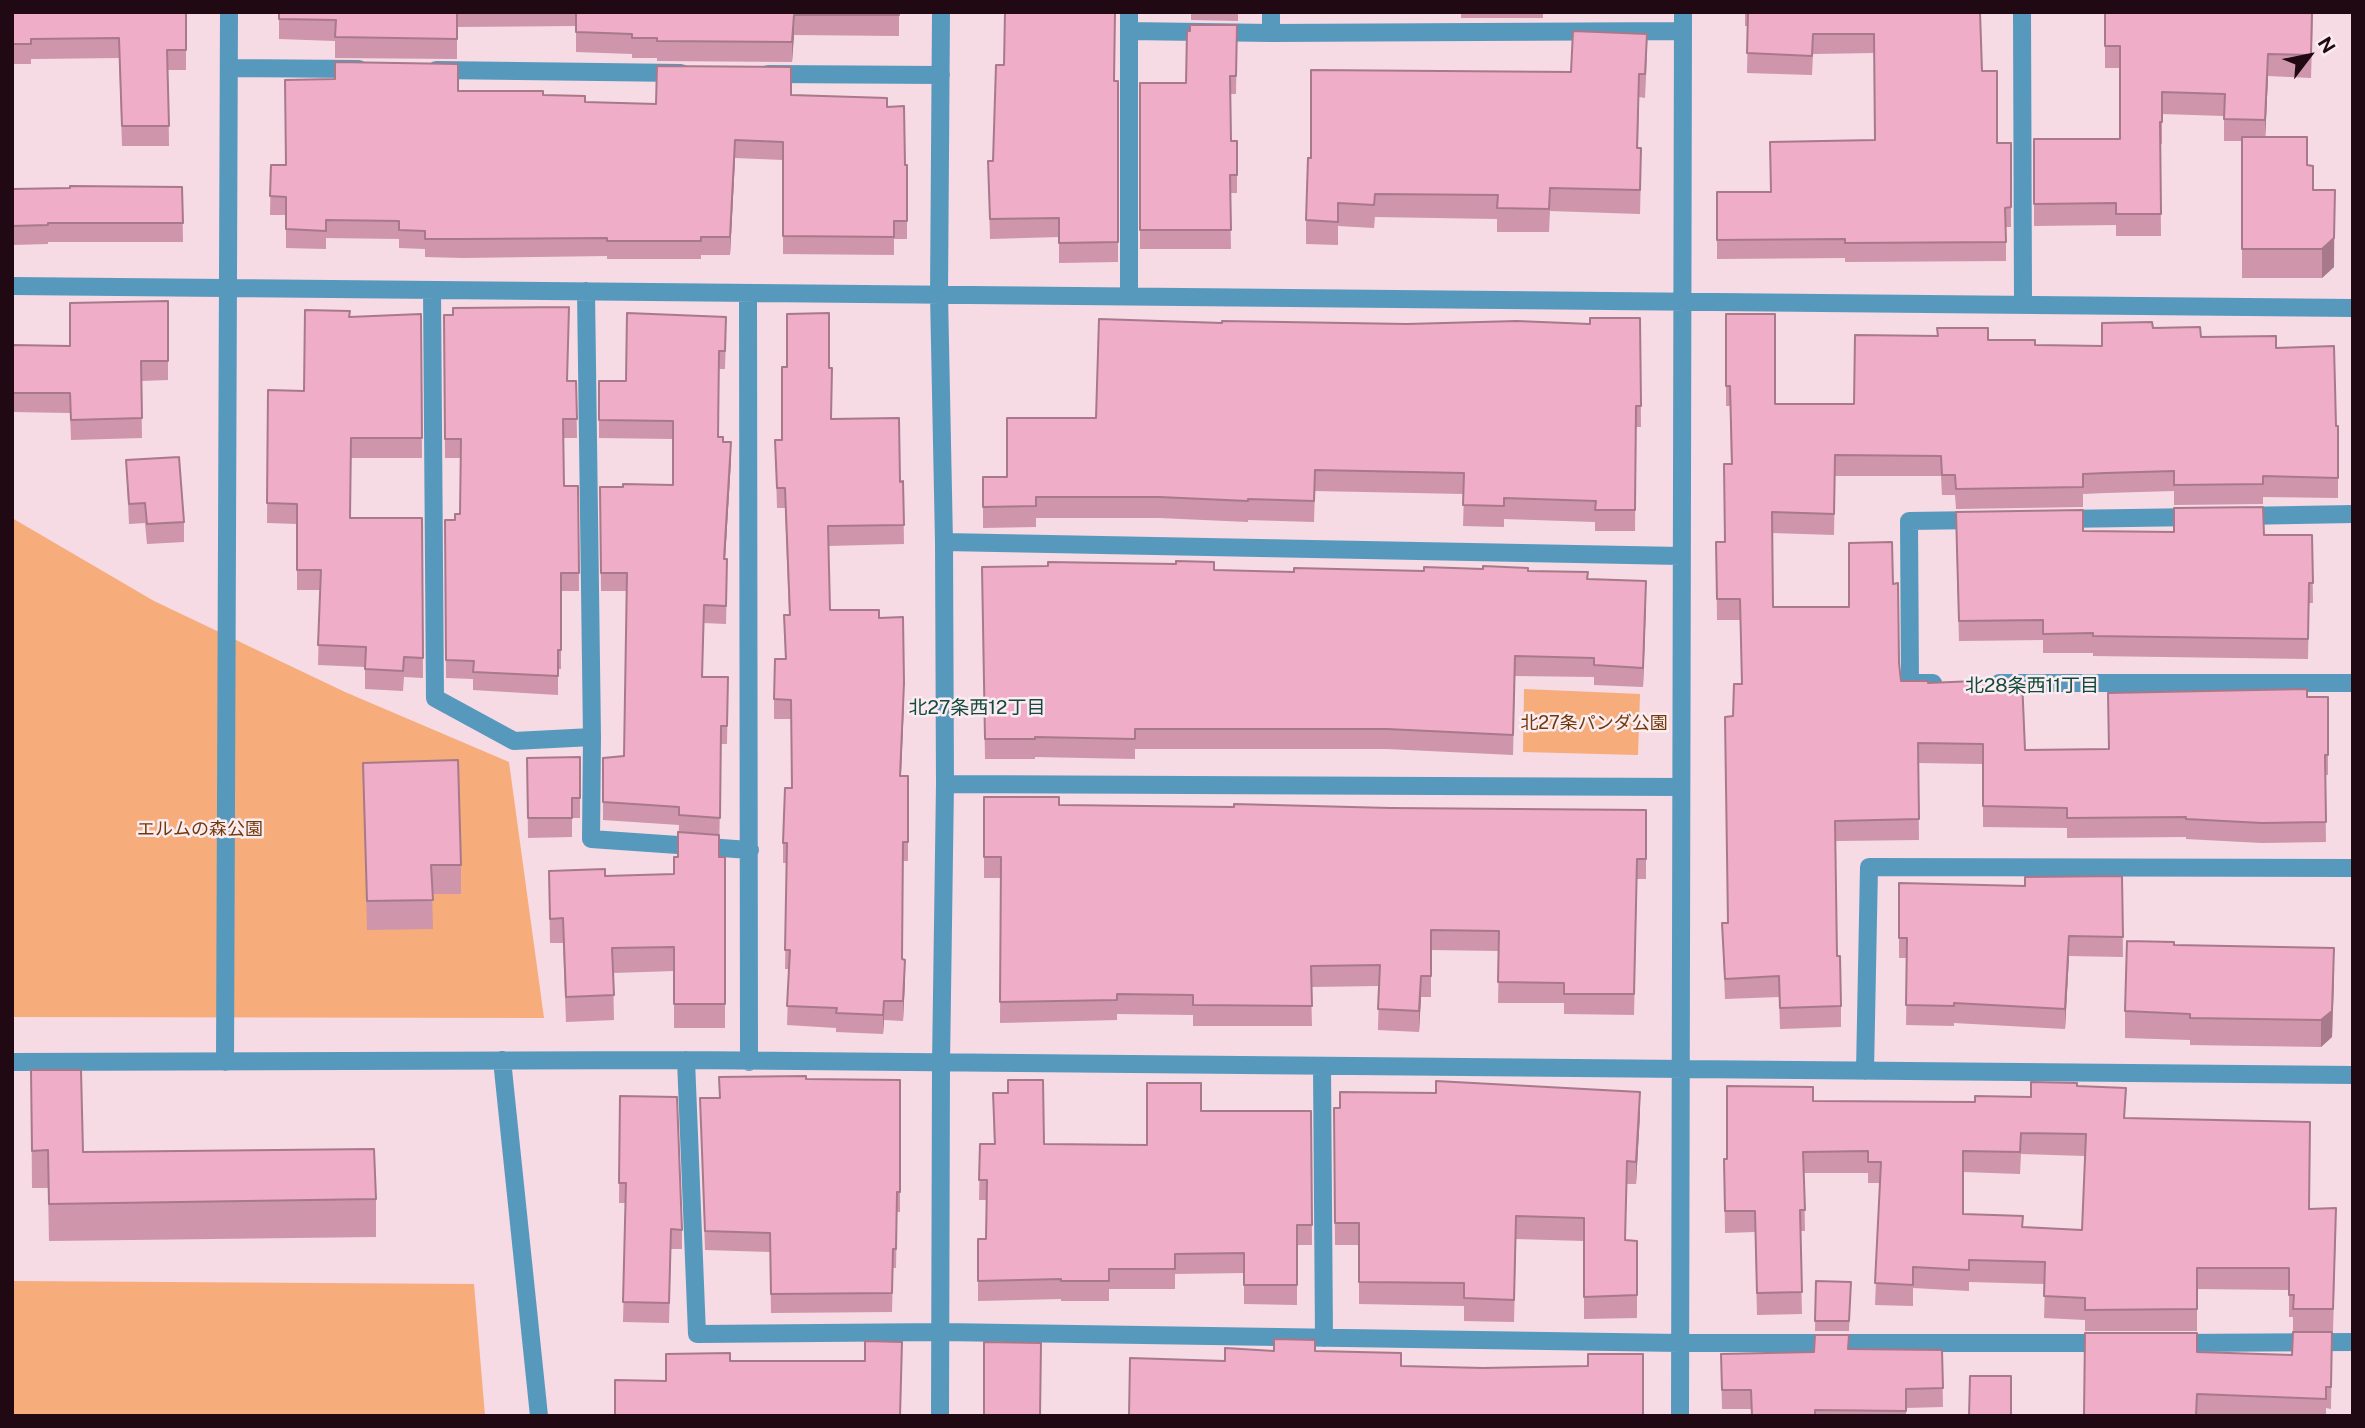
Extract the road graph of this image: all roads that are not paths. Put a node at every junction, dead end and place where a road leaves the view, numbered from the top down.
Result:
1 (229, 12) edge
2 (941, 12) edge
3 (1129, 12) edge
4 (1271, 12) edge
5 (1683, 12) edge
6 (2022, 12) edge
7 (1129, 31) junction
8 (1683, 32) junction
9 (1271, 33) junction
10 (229, 68) junction
11 (383, 70) edge
12 (425, 70) edge
13 (704, 73) edge
14 (745, 73) edge
15 (941, 75) junction
16 (12, 286) edge
17 (230, 288) junction
18 (432, 290) junction
19 (586, 291) junction
20 (748, 293) junction
21 (939, 294) junction
22 (1129, 296) junction
23 (1682, 301) junction
24 (2023, 304) junction
25 (2353, 309) edge
26 (2353, 514) edge
27 (2048, 519) edge
28 (1993, 520) edge
29 (944, 542) junction
30 (1681, 556) junction
31 (1952, 683) edge
32 (1980, 683) edge
33 (2353, 683) edge
34 (592, 737) junction
35 (945, 784) junction
36 (1681, 787) junction
37 (750, 850) junction
38 (2353, 868) edge
39 (502, 1060) junction
40 (687, 1060) junction
41 (12, 1062) edge
42 (225, 1062) junction
43 (748, 1062) junction
44 (941, 1064) junction
45 (1322, 1067) junction
46 (1681, 1069) junction
47 (1865, 1071) junction
48 (2353, 1075) edge
49 (942, 1332) junction
50 (1324, 1338) junction
51 (2353, 1342) edge
52 (1680, 1343) junction
53 (2122, 1343) edge
54 (2150, 1343) edge
55 (539, 1416) edge
56 (940, 1416) edge
57 (1680, 1416) edge

1 - 10 street
2 - 15 street
3 - 7 street
4 - 9 street
5 - 8 street
6 - 24 street
7 - 9 street
7 - 22 street
8 - 9 street
8 - 23 street
10 - 11 street
10 - 17 street
12 - 13 street
14 - 15 street
15 - 21 street
16 - 17 street
17 - 18 street
17 - 42 street
18 - 19 street
18 - 34 street
19 - 20 street
19 - 34 street
20 - 21 street
20 - 37 street
21 - 22 street
21 - 29 street
22 - 23 street
23 - 24 street
23 - 30 street
24 - 25 street
26 - 27 street
28 - 31 street
29 - 30 street
29 - 35 street
30 - 36 street
32 - 33 street
34 - 37 street
35 - 36 street
35 - 44 street
36 - 46 street
37 - 43 street
38 - 47 street
39 - 40 street
39 - 42 street
39 - 55 street
40 - 43 street
40 - 49 street
41 - 42 street
43 - 44 street
44 - 45 street
44 - 49 street
45 - 46 street
45 - 50 street
46 - 47 street
46 - 52 street
47 - 48 street
49 - 50 street
49 - 56 street
50 - 52 street
51 - 54 street
52 - 53 street
52 - 57 street

